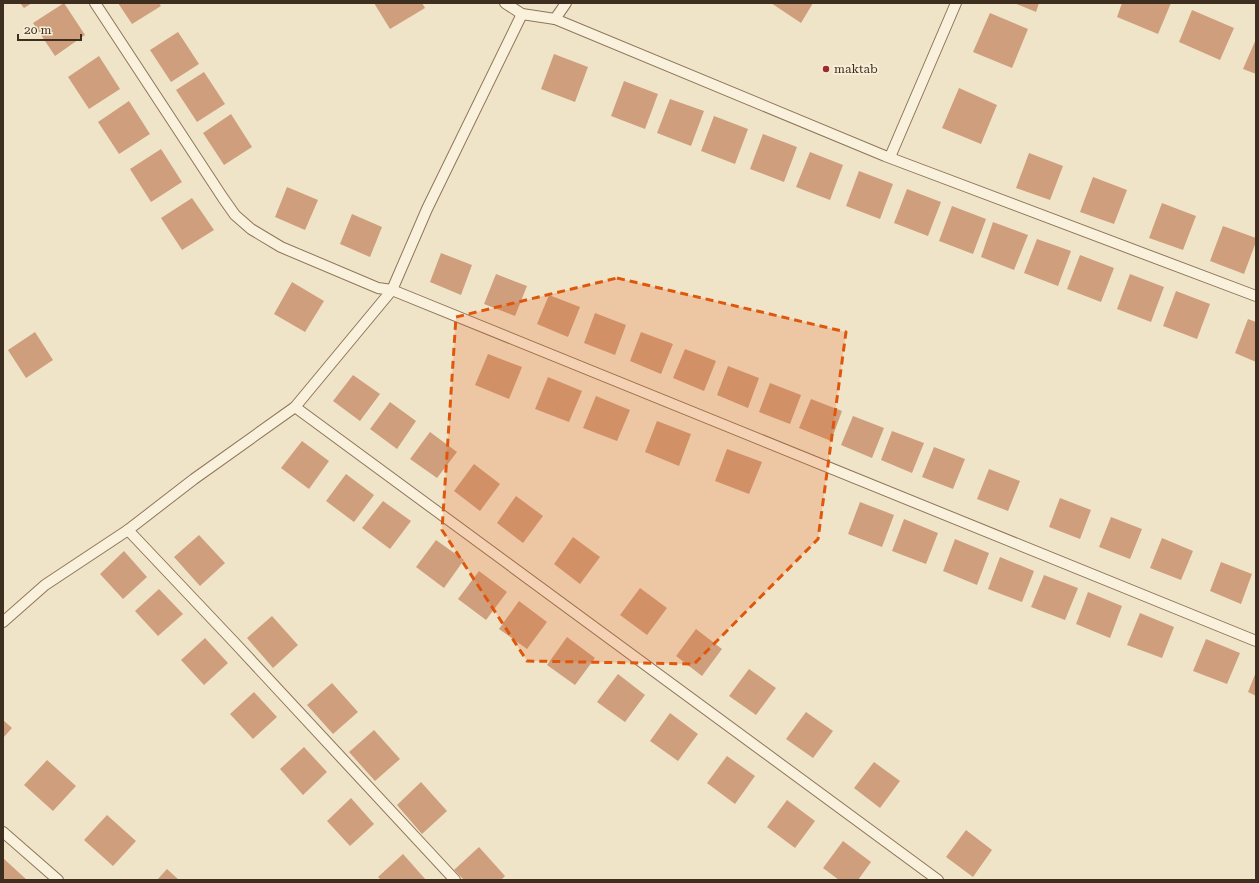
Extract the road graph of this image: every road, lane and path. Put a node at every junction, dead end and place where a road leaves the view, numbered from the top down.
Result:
1 (95, 3) edge
2 (505, 3) edge
3 (566, 3) edge
4 (956, 3) edge
5 (522, 14) junction
6 (555, 19) junction
7 (890, 157) junction
8 (392, 290) junction
9 (1256, 296) edge
10 (295, 407) junction
11 (128, 530) junction
12 (3, 622) edge
13 (1256, 641) edge
14 (3, 832) edge
15 (58, 880) edge
16 (455, 880) edge
17 (938, 880) edge

1 - 8 lane
2 - 5 lane
3 - 6 lane
4 - 7 lane
5 - 6 lane
5 - 8 lane
6 - 7 lane
7 - 9 lane
8 - 10 lane
8 - 13 lane
10 - 11 lane
10 - 17 lane
11 - 12 lane
11 - 16 lane
14 - 15 lane

